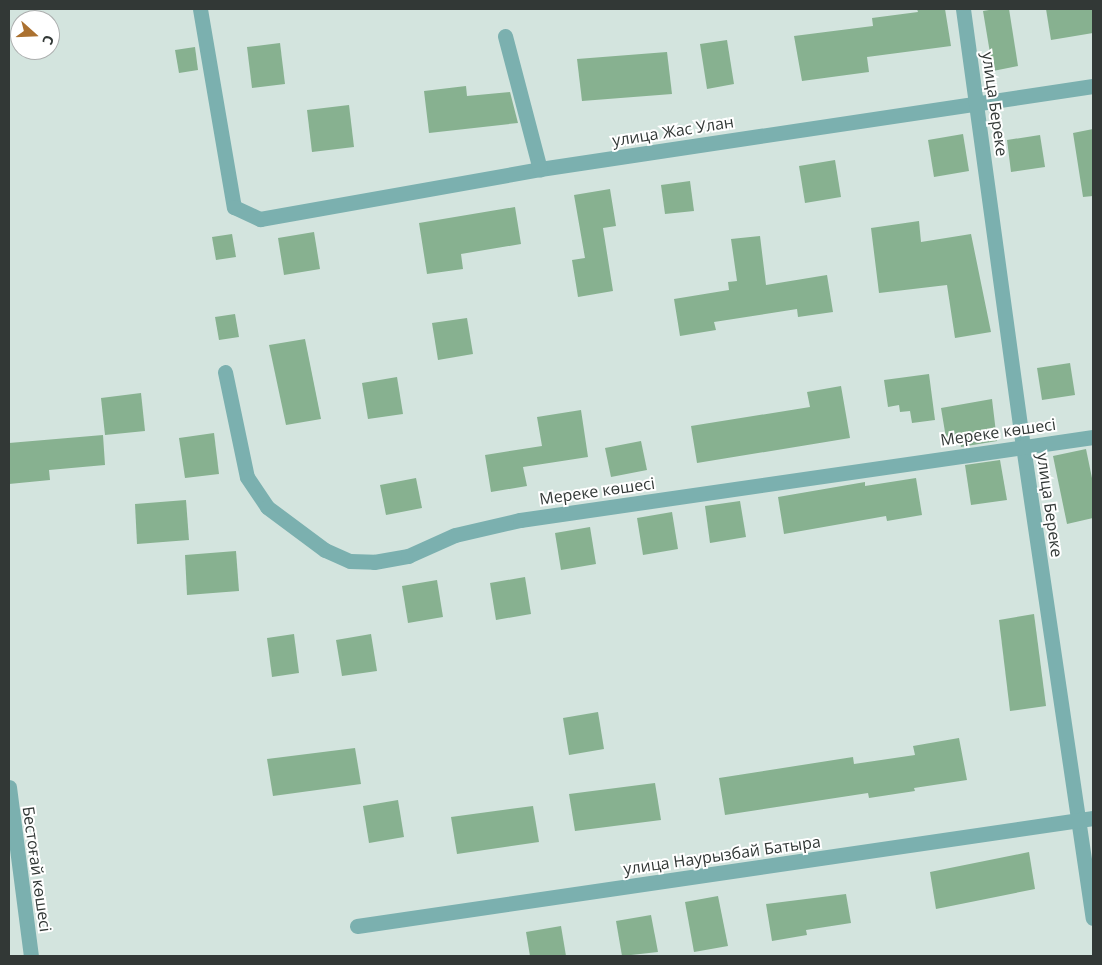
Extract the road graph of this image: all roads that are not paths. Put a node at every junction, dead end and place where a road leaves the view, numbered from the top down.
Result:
1 (200, 9) edge
2 (964, 9) edge
3 (505, 36) dead end
4 (1093, 86) edge
5 (978, 103) junction
6 (540, 169) junction
7 (225, 372) dead end
8 (1093, 437) edge
9 (1023, 446) junction
10 (9, 787) edge
11 (1086, 819) edge
12 (1093, 918) edge
13 (357, 926) dead end
14 (32, 956) edge

1 - 6 street, улица Жас Улан
2 - 5 street, улица Береке
3 - 6 street
4 - 5 street, улица Жас Улан
5 - 6 street, улица Жас Улан
5 - 9 street, улица Береке
7 - 9 street, Мереке көшесі
8 - 9 street, Мереке көшесі
9 - 11 street, улица Береке
10 - 14 street, Бестоғай көшесі
11 - 12 street, улица Береке
11 - 13 street, улица Наурызбай Батыра

